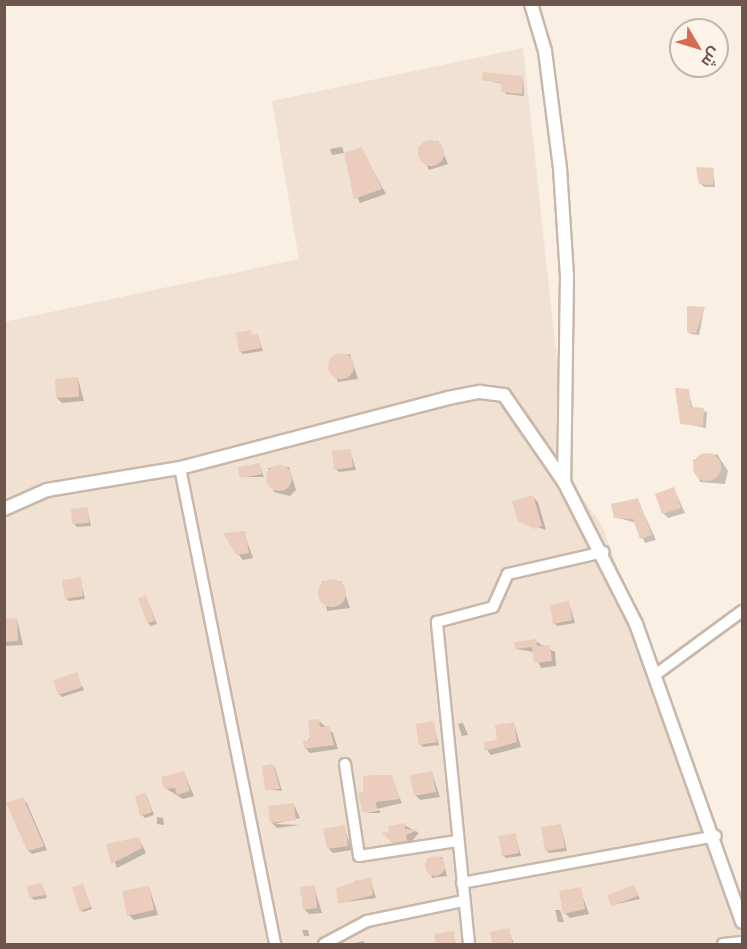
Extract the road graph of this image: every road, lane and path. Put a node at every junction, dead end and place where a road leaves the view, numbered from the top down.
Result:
1 (531, 4) edge
2 (180, 468) junction
3 (564, 482) junction
4 (4, 509) edge
5 (603, 552) junction
6 (742, 611) edge
7 (655, 675) junction
8 (345, 764) dead end
9 (716, 836) junction
10 (457, 841) junction
11 (462, 883) junction
12 (464, 901) junction
13 (742, 922) edge
14 (742, 942) edge
15 (275, 945) edge
16 (324, 945) edge
17 (469, 945) edge
18 (723, 945) edge

1 - 3 street
2 - 3 street
2 - 4 street
2 - 15 street
3 - 5 street
5 - 7 street
5 - 10 street
6 - 7 street
7 - 9 street
8 - 10 street
9 - 11 street
9 - 13 street
10 - 11 street
11 - 12 street
12 - 16 street
12 - 17 street
14 - 18 street

